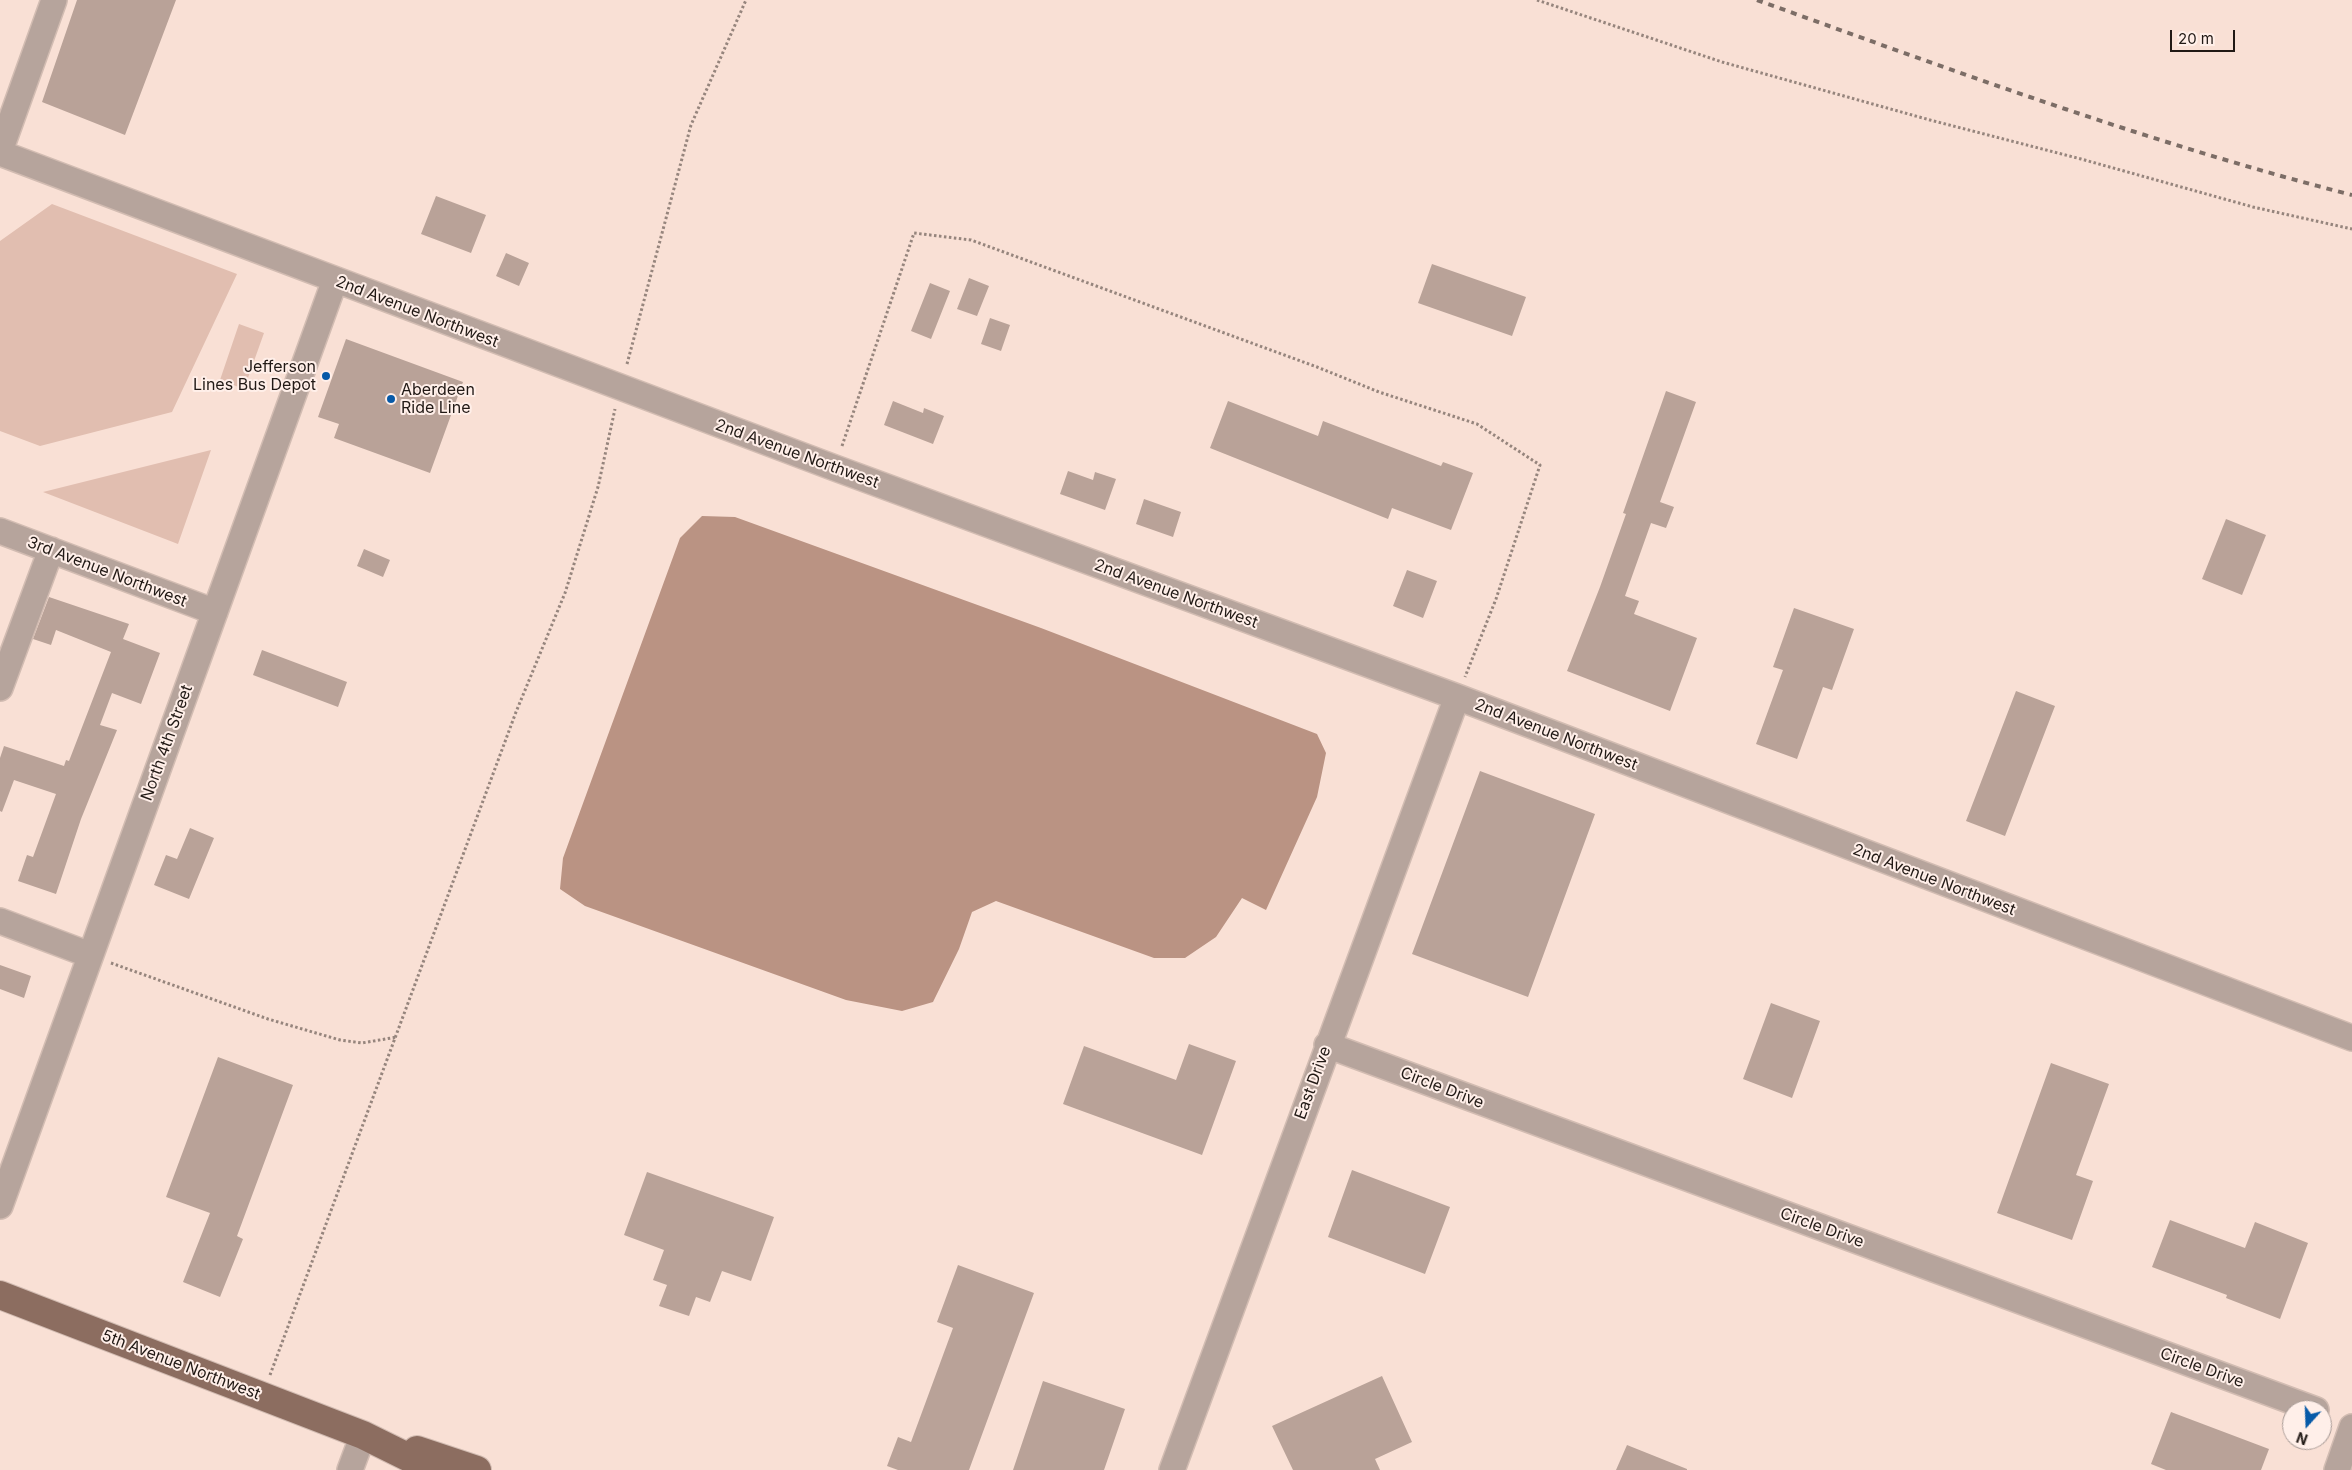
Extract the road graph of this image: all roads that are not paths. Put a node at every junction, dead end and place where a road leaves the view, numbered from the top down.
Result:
1 (54, 0) edge
2 (0, 152) edge
3 (335, 280) junction
4 (0, 531) edge
5 (51, 550) junction
6 (215, 612) junction
7 (0, 688) edge
8 (1457, 697) junction
9 (0, 920) edge
10 (90, 955) junction
11 (2352, 1038) edge
12 (1327, 1045) junction
13 (0, 1206) edge
14 (0, 1295) edge
15 (2289, 1400) edge
16 (2332, 1416) edge
17 (2352, 1423) edge
18 (2352, 1427) edge
19 (363, 1435) junction
20 (350, 1470) edge
21 (434, 1470) edge
22 (476, 1470) edge
23 (1172, 1470) edge
24 (2337, 1470) edge

1 - 2 street
2 - 3 street, 2nd Avenue Northwest
3 - 6 street, North 4th Street
3 - 8 street, 2nd Avenue Northwest
4 - 5 street, 3rd Avenue Northwest
5 - 6 street, 3rd Avenue Northwest
5 - 7 street
6 - 10 street, North 4th Street
8 - 11 street, 2nd Avenue Northwest
8 - 12 street, East Drive
9 - 10 street
10 - 13 street, North 4th Street
12 - 15 street, Circle Drive
12 - 23 street, East Drive
14 - 19 main road, 5th Avenue Northwest
16 - 17 street
18 - 24 street
19 - 20 street
19 - 21 main road, 5th Avenue Northwest
19 - 22 main road, 5th Avenue Northwest

